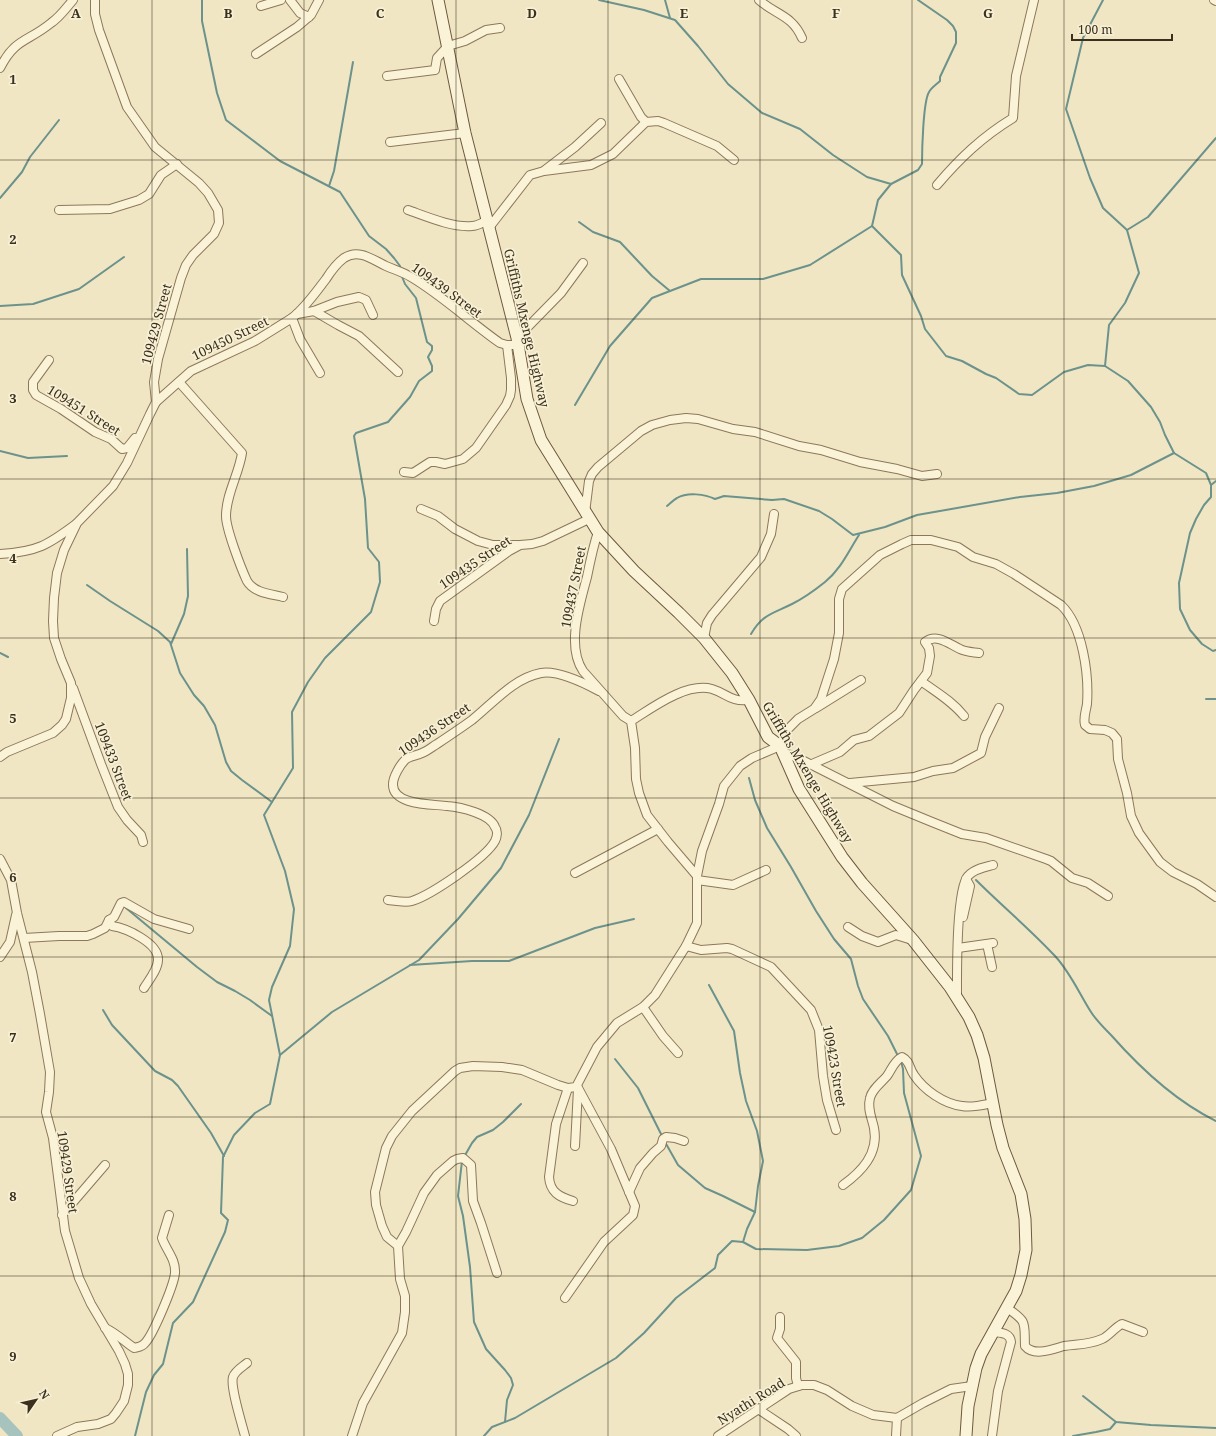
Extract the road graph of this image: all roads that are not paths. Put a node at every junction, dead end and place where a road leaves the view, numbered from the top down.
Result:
1 (73, 0) edge
2 (95, 0) edge
3 (281, 0) edge
4 (290, 0) edge
5 (319, 0) edge
6 (438, 0) edge
7 (759, 0) edge
8 (1034, 0) edge
9 (261, 6) dead end
10 (309, 17) junction
11 (500, 28) dead end
12 (802, 38) dead end
13 (448, 46) junction
14 (256, 54) dead end
15 (0, 68) edge
16 (387, 76) dead end
17 (619, 79) dead end
18 (646, 122) junction
19 (601, 123) dead end
20 (465, 133) junction
21 (390, 142) dead end
22 (734, 160) dead end
23 (177, 164) junction
24 (544, 170) junction
25 (937, 185) dead end
26 (59, 210) dead end
27 (408, 210) dead end
28 (487, 225) junction
29 (583, 263) dead end
30 (314, 311) junction
31 (373, 315) dead end
32 (295, 316) junction
33 (517, 341) junction
34 (507, 345) junction
35 (49, 360) dead end
36 (398, 372) dead end
37 (320, 373) dead end
38 (179, 382) junction
39 (156, 402) junction
40 (146, 423) junction
41 (404, 472) dead end
42 (937, 474) dead end
43 (421, 509) dead end
44 (774, 514) dead end
45 (587, 516) junction
46 (77, 523) junction
47 (598, 532) junction
48 (520, 545) junction
49 (0, 554) edge
50 (284, 597) dead end
51 (434, 621) dead end
52 (704, 638) junction
53 (979, 653) dead end
54 (861, 680) dead end
55 (920, 681) junction
56 (71, 683) junction
57 (601, 692) junction
58 (749, 700) junction
59 (999, 708) dead end
60 (814, 709) junction
61 (964, 716) dead end
62 (631, 722) junction
63 (780, 746) junction
64 (2, 753) edge
65 (812, 764) junction
66 (850, 783) junction
67 (658, 830) junction
68 (143, 842) dead end
69 (0, 859) edge
70 (993, 865) dead end
71 (766, 870) dead end
72 (575, 873) dead end
73 (697, 878) junction
74 (1108, 896) dead end
75 (1216, 897) edge
76 (388, 900) dead end
77 (17, 913) junction
78 (109, 920) junction
79 (848, 927) dead end
80 (189, 929) dead end
81 (24, 938) junction
82 (913, 940) junction
83 (686, 946) junction
84 (958, 946) junction
85 (0, 957) edge
86 (992, 967) dead end
87 (144, 988) dead end
88 (957, 997) junction
89 (643, 1007) junction
90 (678, 1054) dead end
91 (568, 1088) junction
92 (578, 1088) junction
93 (993, 1103) junction
94 (836, 1130) dead end
95 (684, 1141) dead end
96 (575, 1146) dead end
97 (105, 1165) dead end
98 (843, 1185) dead end
99 (629, 1192) junction
100 (573, 1201) dead end
101 (62, 1215) junction
102 (169, 1215) dead end
103 (398, 1246) junction
104 (497, 1273) dead end
105 (565, 1298) dead end
106 (1009, 1306) junction
107 (780, 1317) dead end
108 (105, 1327) junction
109 (994, 1332) junction
110 (1143, 1332) dead end
111 (247, 1363) dead end
112 (798, 1386) junction
113 (972, 1386) junction
114 (758, 1409) junction
115 (897, 1418) junction
116 (57, 1436) edge
117 (246, 1436) edge
118 (352, 1436) edge
119 (718, 1436) edge
120 (796, 1436) edge
121 (896, 1436) edge
122 (966, 1436) edge
123 (992, 1436) edge

1 - 15 street
2 - 23 street, 109429 Street
3 - 9 street
4 - 10 street
5 - 10 street
6 - 13 street, Griffiths Mxenge Highway
7 - 12 street
8 - 25 street
10 - 14 street
11 - 13 street
13 - 16 street
13 - 20 street, Griffiths Mxenge Highway
17 - 18 street
18 - 22 street
18 - 24 street
19 - 24 street
20 - 21 street
20 - 28 street, Griffiths Mxenge Highway
23 - 26 street
23 - 39 street, 109429 Street
24 - 28 street
27 - 28 street
28 - 33 street, Griffiths Mxenge Highway
29 - 33 street
30 - 31 street
30 - 32 street
30 - 36 street
32 - 34 street, 109439 Street
32 - 37 street
32 - 38 street, 109450 Street
33 - 34 street, 109439 Street
33 - 45 street, Griffiths Mxenge Highway
34 - 41 street
35 - 40 street, 109451 Street
38 - 39 street, 109450 Street
38 - 50 street
39 - 40 street
40 - 46 street
42 - 45 street
43 - 48 street
44 - 52 street
45 - 47 street, Griffiths Mxenge Highway
45 - 48 street, 109435 Street
46 - 49 street
46 - 56 street
47 - 52 street, Griffiths Mxenge Highway
47 - 57 street, 109437 Street
48 - 51 street, 109435 Street
52 - 58 street, Griffiths Mxenge Highway
53 - 55 street
54 - 60 street
55 - 61 street
55 - 65 street
56 - 64 street
56 - 68 street, 109433 Street
57 - 62 street, 109437 Street
57 - 76 street, 109436 Street
58 - 62 street
58 - 63 street, Griffiths Mxenge Highway
59 - 66 street
60 - 63 street
60 - 75 street
62 - 67 street
63 - 65 street
63 - 73 street
63 - 82 street, Griffiths Mxenge Highway
65 - 66 street
66 - 74 street
67 - 72 street
67 - 73 street
69 - 77 street, 109429 Street
70 - 84 street
71 - 73 street
73 - 83 street
77 - 81 street, 109429 Street
77 - 85 street
78 - 80 street
78 - 81 street
78 - 87 street
79 - 82 street
81 - 101 street, 109429 Street
82 - 88 street, Griffiths Mxenge Highway
83 - 89 street
83 - 94 street, 109423 Street
84 - 86 street
84 - 88 street
88 - 93 street, Griffiths Mxenge Highway
89 - 90 street
89 - 92 street
91 - 92 street
91 - 100 street
91 - 103 street
92 - 96 street
92 - 99 street
93 - 98 street
93 - 106 street, Griffiths Mxenge Highway
95 - 99 street
97 - 101 street
99 - 105 street
101 - 108 street, 109429 Street
102 - 108 street
103 - 104 street
103 - 118 street
106 - 109 street, Griffiths Mxenge Highway
106 - 110 street
107 - 112 street
108 - 116 street, 109429 Street
109 - 113 street, Griffiths Mxenge Highway
109 - 123 street
111 - 117 street
112 - 114 street, Nyathi Road
112 - 115 street, Nyathi Road
113 - 115 street
113 - 122 street, Griffiths Mxenge Highway
114 - 119 street, Nyathi Road
114 - 120 street
115 - 121 street

